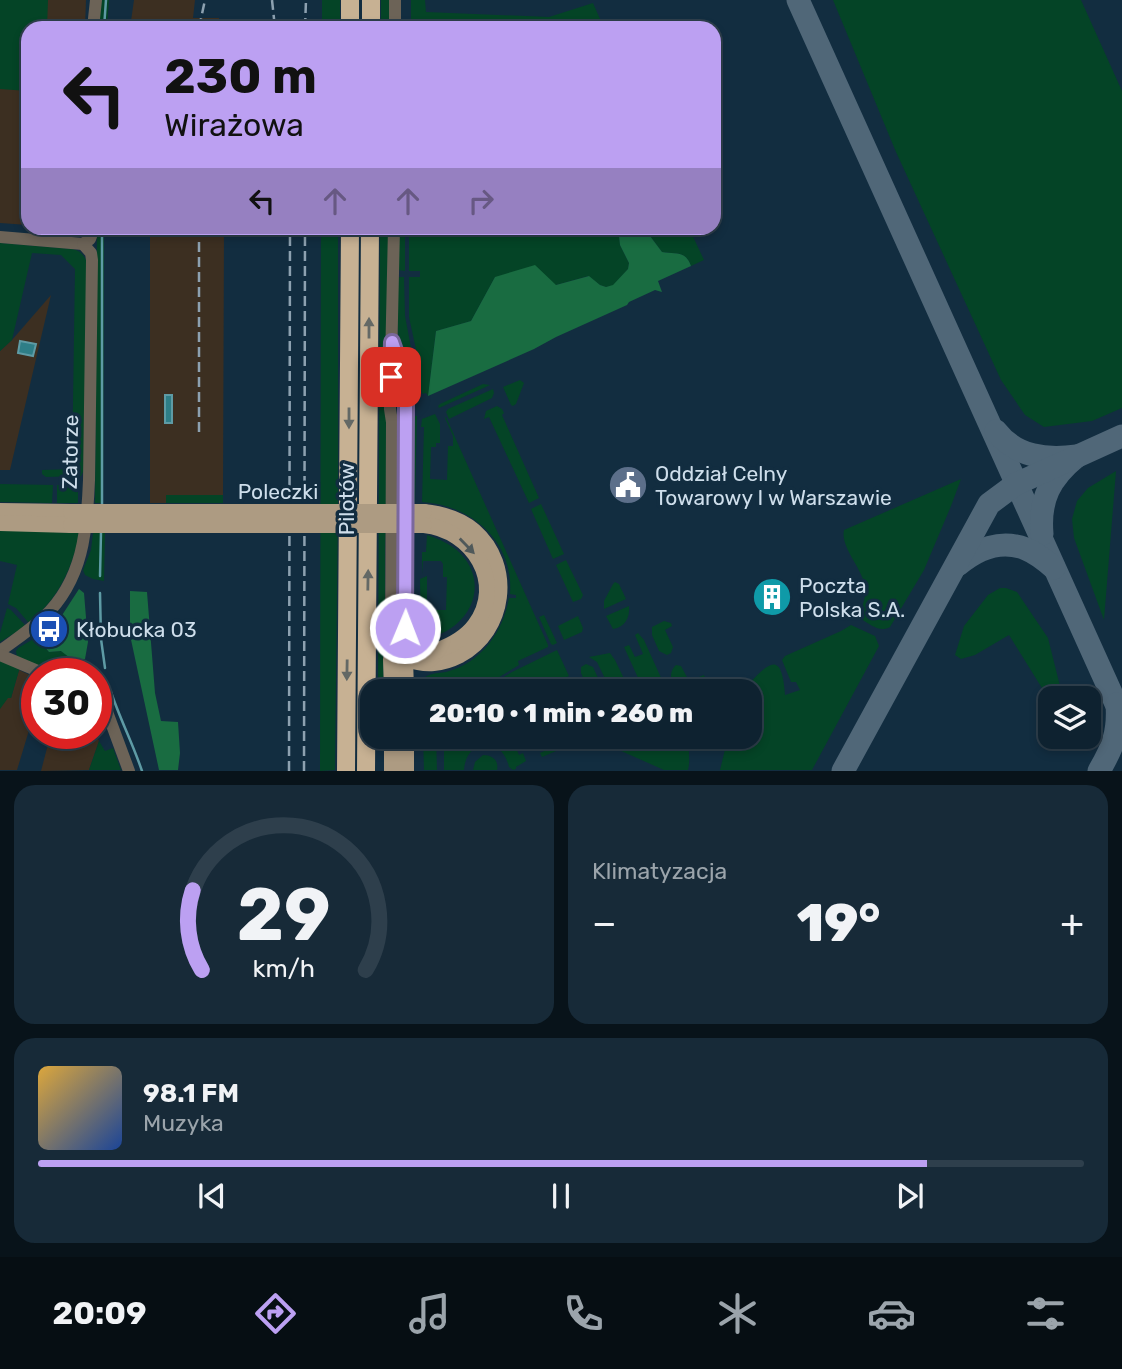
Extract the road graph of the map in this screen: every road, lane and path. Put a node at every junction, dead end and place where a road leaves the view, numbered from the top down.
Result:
1 (96, 0) edge
2 (350, 0) edge
3 (371, 0) edge
4 (395, 0) edge
5 (94, 21) edge
6 (350, 21) edge
7 (371, 21) edge
8 (395, 21) edge
9 (91, 235) edge
10 (349, 235) edge
11 (370, 235) edge
12 (394, 235) edge
13 (0, 237) edge
14 (83, 244) junction
15 (0, 511) edge
16 (71, 518) junction
17 (0, 523) edge
18 (0, 653) edge
19 (398, 659) junction
20 (21, 663) edge
21 (394, 679) edge
22 (403, 679) edge
23 (112, 725) edge
24 (392, 749) edge
25 (406, 749) edge
26 (129, 771) edge
27 (346, 771) edge
28 (366, 771) edge
29 (392, 771) edge
30 (406, 771) edge

1 - 5 street
2 - 6 highway
3 - 7 highway
4 - 8 street
9 - 14 street
10 -> 27 highway, Pilotów
28 -> 11 highway, Pilotów
12 - 19 street
13 - 14 street
14 - 18 street, Zatorze
15 - 16 main road, Poleczki
16 - 17 main road, Poleczki
16 - 19 main road, Poleczki, bridge
18 - 20 street
19 - 21 main road
19 - 22 main road
23 - 26 street
24 - 29 main road
25 - 30 main road

